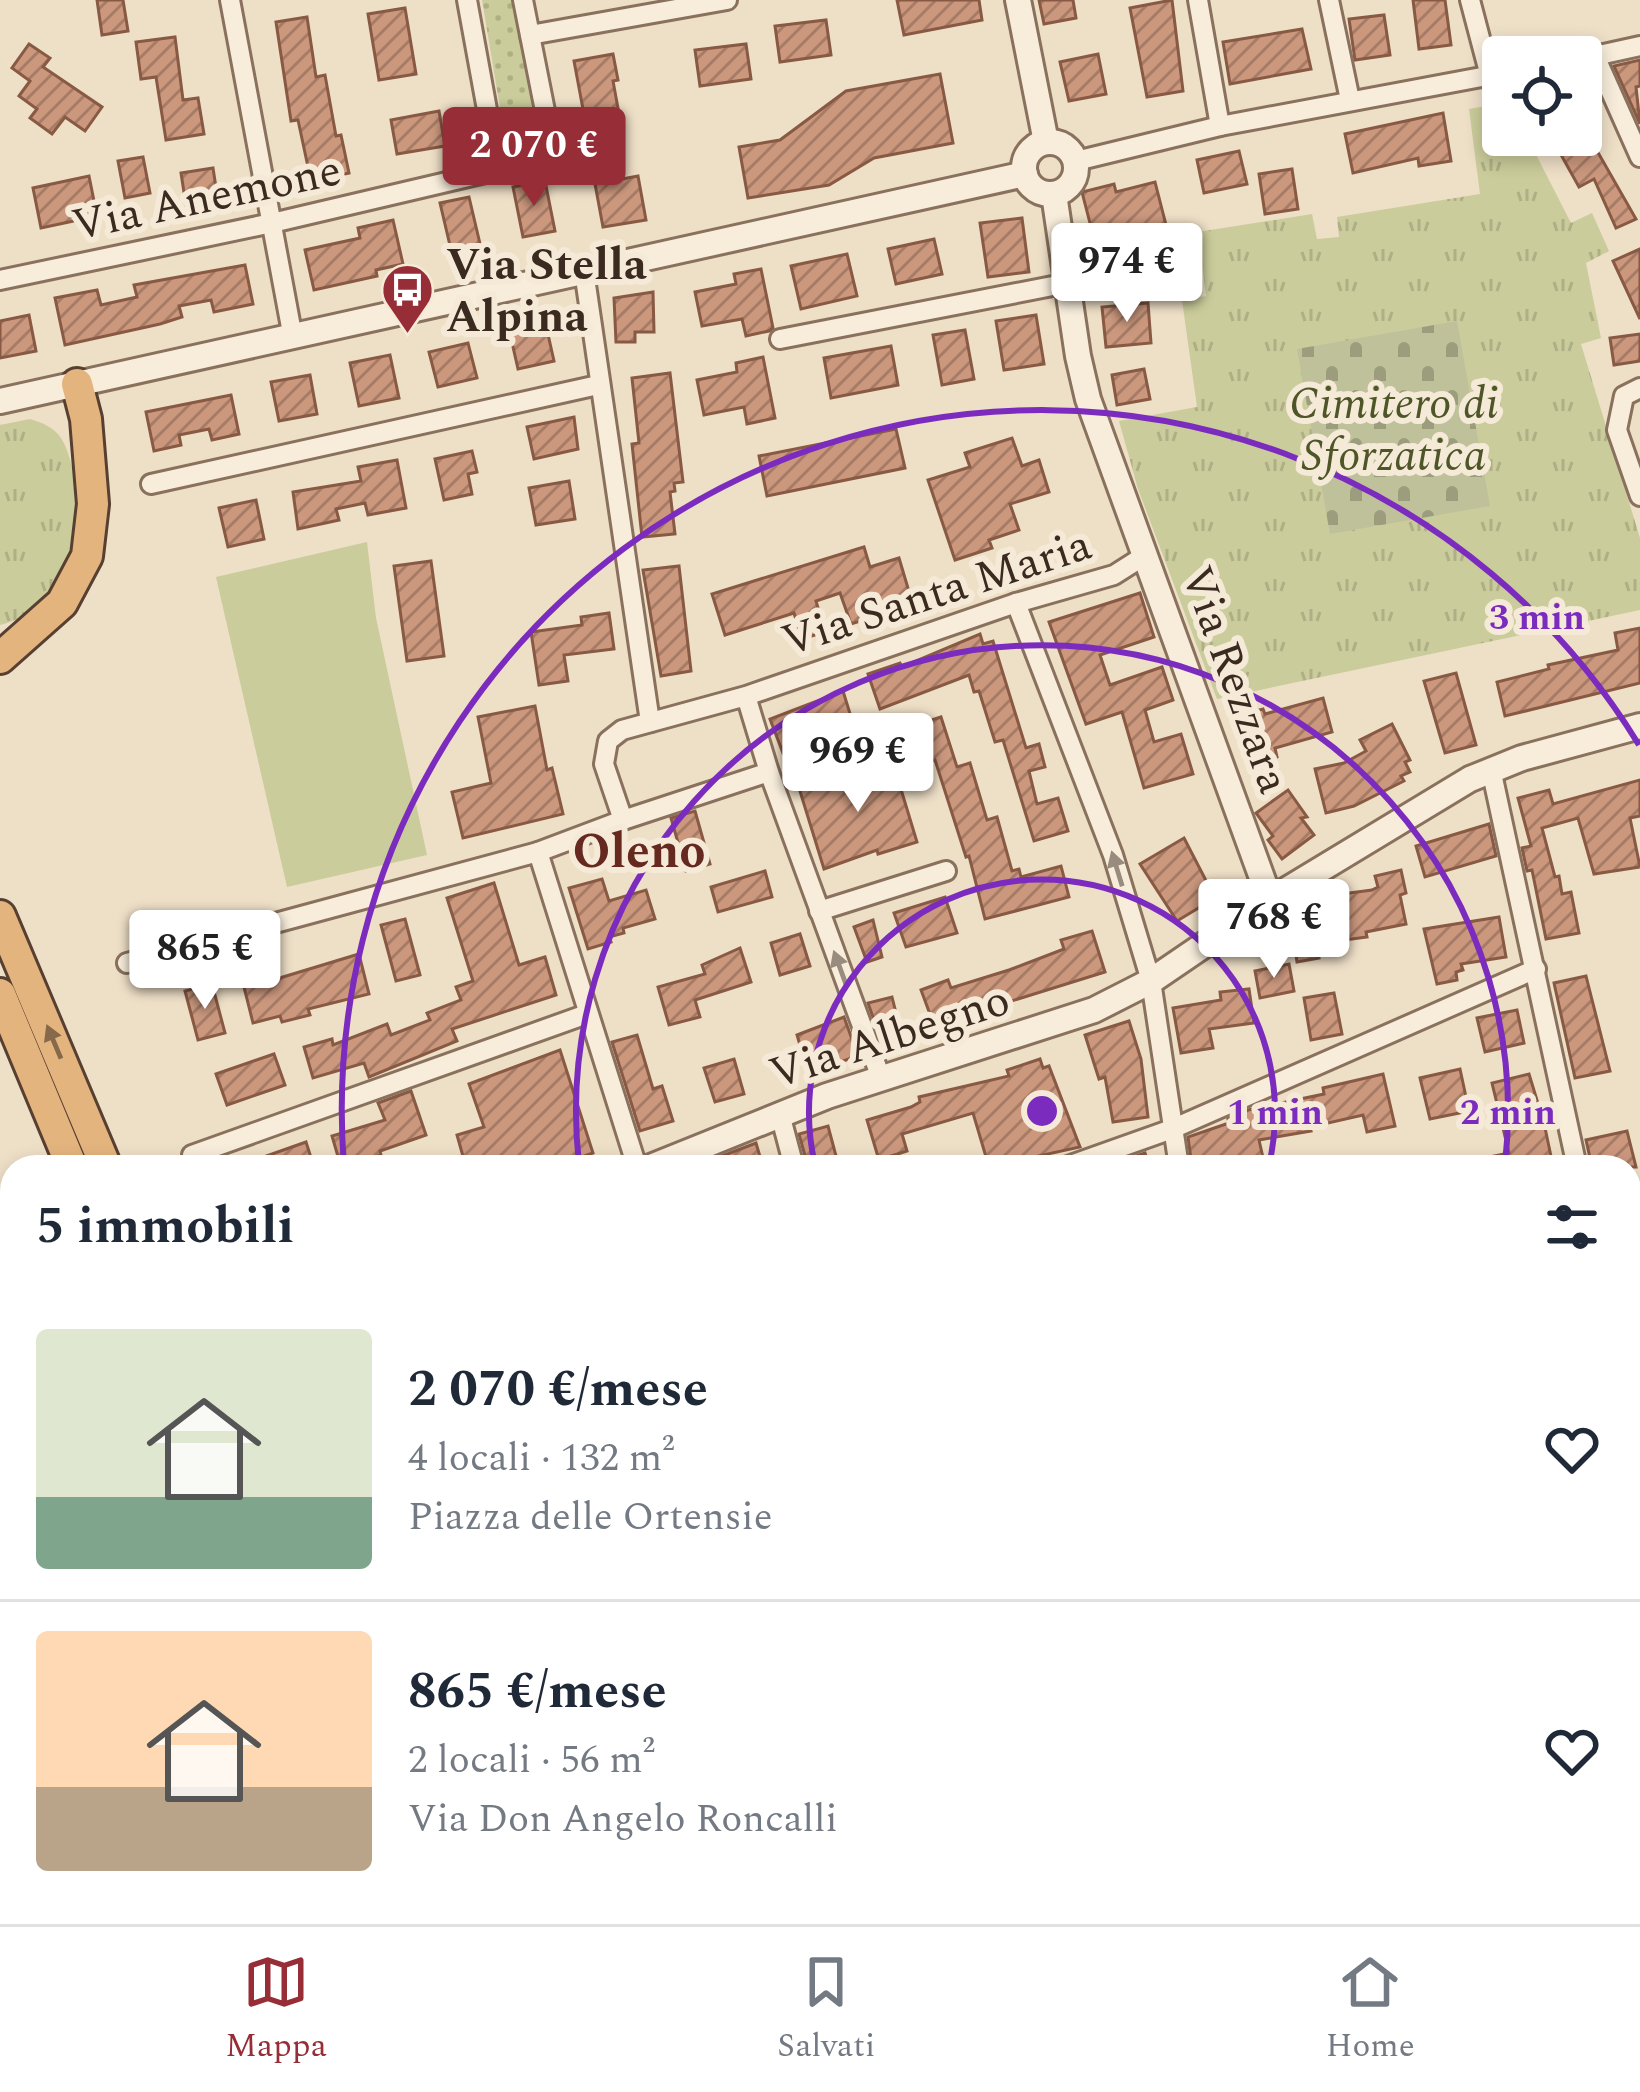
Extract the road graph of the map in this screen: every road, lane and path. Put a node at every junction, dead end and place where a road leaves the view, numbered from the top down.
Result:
1 (230, 0) edge
2 (467, 0) edge
3 (524, 0) edge
4 (727, 0) edge
5 (1018, 0) edge
6 (1198, 0) edge
7 (1330, 0) edge
8 (1470, 0) edge
9 (530, 35) junction
10 (1482, 36) edge
11 (1640, 46) edge
12 (1602, 54) edge
13 (1482, 77) edge
14 (1602, 84) edge
15 (1350, 100) junction
16 (1220, 126) junction
17 (1046, 142) junction
18 (1640, 157) edge
19 (1076, 161) junction
20 (498, 170) junction
21 (1024, 174) junction
22 (1054, 194) junction
23 (272, 223) junction
24 (584, 271) junction
25 (0, 280) edge
26 (1068, 283) junction
27 (293, 338) junction
28 (780, 338) dead end
29 (77, 384) junction
30 (598, 385) junction
31 (1640, 388) edge
32 (0, 400) edge
33 (151, 484) dead end
34 (1640, 496) edge
35 (1148, 554) junction
36 (1016, 603) junction
37 (34, 630) junction
38 (0, 640) edge
39 (0, 658) edge
40 (746, 696) junction
41 (650, 722) junction
42 (1640, 726) edge
43 (1491, 769) junction
44 (769, 772) junction
45 (622, 820) junction
46 (538, 852) junction
47 (946, 871) dead end
48 (1270, 900) junction
49 (819, 910) junction
50 (0, 916) edge
51 (127, 963) dead end
52 (1536, 969) junction
53 (1151, 980) junction
54 (0, 994) edge
55 (587, 1014) junction
56 (881, 1078) junction
57 (780, 1114) junction
58 (1172, 1129) junction
59 (192, 1154) dead end
60 (67, 1155) edge
61 (101, 1155) edge
62 (633, 1155) edge
63 (680, 1155) edge
64 (791, 1155) edge
65 (1099, 1155) edge
66 (1177, 1155) edge
67 (1575, 1155) edge

1 - 23 street
2 - 20 street
3 - 9 street
4 - 9 street
5 - 17 street
6 - 16 street
7 - 15 street
8 - 10 street
9 - 20 street, Via Anemone
11 - 12 street
13 - 15 street
14 - 18 street
15 - 16 street
16 - 19 street
17 - 19 street
17 - 21 street
19 - 22 street
20 - 23 street, Via Anemone
21 - 22 street
21 - 24 street
22 - 26 street, Via Rezzara
23 - 25 street, Via Anemone
23 - 27 street
24 - 27 street
24 - 30 street
26 - 28 street
26 - 35 street, Via Rezzara
27 - 29 street
29 - 32 street
29 - 37 highway
30 - 33 street
30 - 41 street
31 - 34 street
35 - 36 street, Via Santa Maria
35 - 48 street, Via Rezzara
36 - 40 street, Via Santa Maria
53 -> 36 street
37 - 38 highway
37 - 39 highway
40 - 41 street, Via Santa Maria
40 - 44 street
41 - 45 street, Via Santa Maria
42 - 43 street, Via Albegno
43 - 48 street, Via Albegno
43 - 52 street
44 - 45 street
44 - 49 street
45 - 46 street
46 - 51 street
46 - 55 street
47 - 49 street
48 - 53 street, Via Albegno
56 -> 49 street
61 -> 50 highway
52 - 58 street
52 - 67 street
53 - 56 street, Via Albegno
53 - 58 street
54 - 60 highway
55 - 59 street
55 - 62 street
56 - 57 street, Via Albegno
57 - 63 street, Via Albegno
57 - 64 street
58 - 65 street
58 - 66 street

